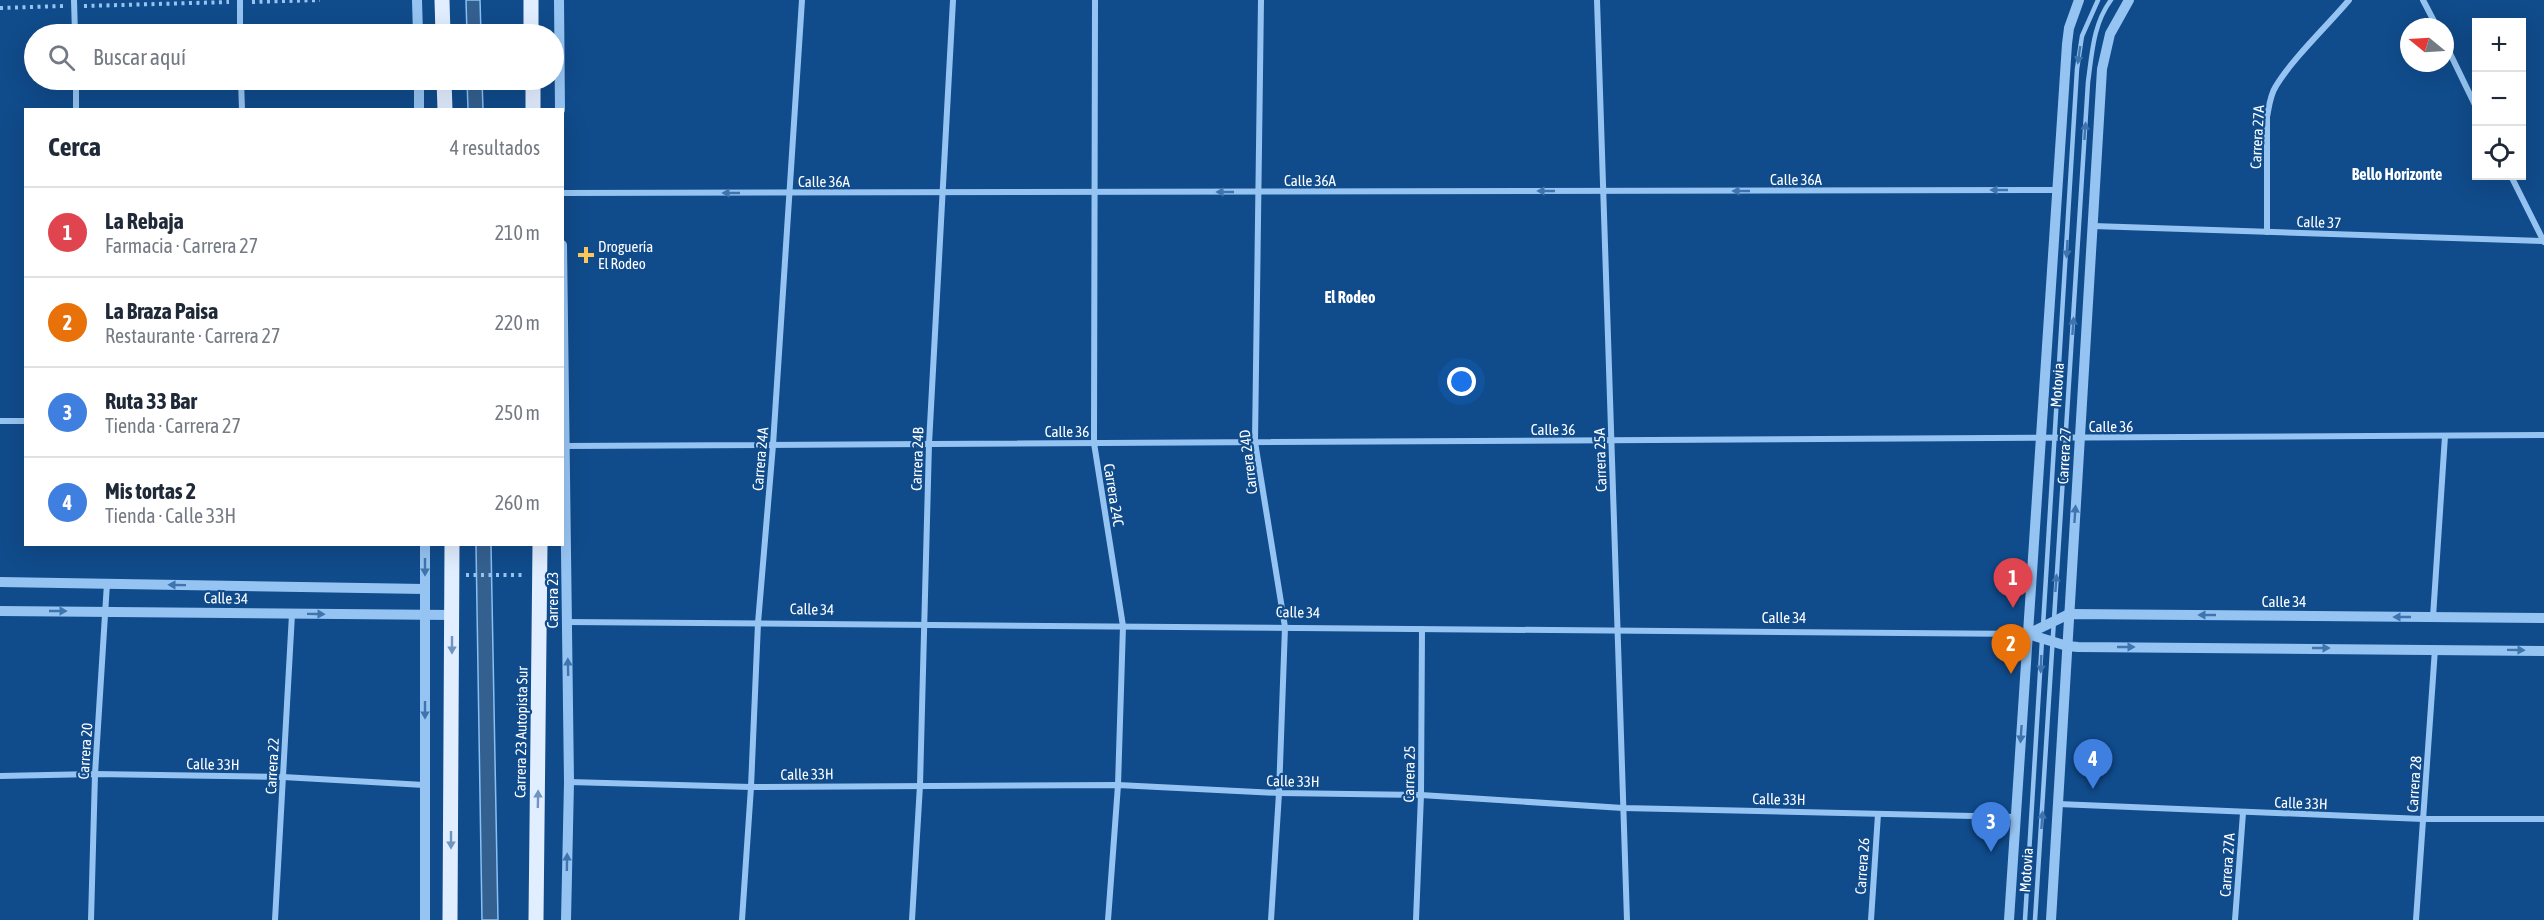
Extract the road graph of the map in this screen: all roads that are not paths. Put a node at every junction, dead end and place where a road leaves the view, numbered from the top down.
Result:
1 (417, 0) edge
2 (442, 0) edge
3 (531, 0) edge
4 (559, 0) edge
5 (802, 0) edge
6 (953, 0) edge
7 (1095, 0) edge
8 (1261, 0) edge
9 (1597, 0) edge
10 (2079, 0) edge
11 (2098, 0) edge
12 (2111, 0) edge
13 (2129, 0) edge
14 (2349, 0) edge
15 (2423, 0) edge
16 (240, 1) edge
17 (74, 3) edge
18 (2432, 18) edge
19 (75, 24) edge
20 (240, 24) edge
21 (418, 24) edge
22 (443, 24) edge
23 (531, 24) edge
24 (559, 24) edge
25 (2454, 61) edge
26 (76, 90) edge
27 (241, 90) edge
28 (418, 90) edge
29 (444, 90) edge
30 (532, 90) edge
31 (560, 90) edge
32 (2472, 98) edge
33 (76, 108) edge
34 (242, 108) edge
35 (419, 108) edge
36 (445, 108) edge
37 (533, 108) edge
38 (560, 108) edge
39 (2513, 180) edge
40 (2057, 190) junction
41 (1603, 191) junction
42 (943, 192) junction
43 (1094, 192) junction
44 (1259, 192) junction
45 (564, 193) edge
46 (790, 193) junction
47 (2093, 226) junction
48 (2267, 232) junction
49 (2544, 242) edge
50 (0, 421) edge
51 (24, 421) edge
52 (2544, 435) edge
53 (2445, 436) junction
54 (2042, 438) junction
55 (2055, 438) junction
56 (2066, 438) junction
57 (2080, 438) junction
58 (1611, 440) junction
59 (1255, 442) junction
60 (1094, 443) junction
61 (929, 444) junction
62 (773, 445) junction
63 (564, 446) edge
64 (425, 546) edge
65 (452, 546) edge
66 (540, 546) edge
67 (0, 582) edge
68 (107, 584) junction
69 (425, 589) junction
70 (0, 611) edge
71 (106, 611) junction
72 (292, 614) junction
73 (2069, 614) junction
74 (425, 615) junction
75 (452, 615) junction
76 (2433, 617) junction
77 (2544, 618) edge
78 (567, 622) junction
79 (758, 623) junction
80 (2049, 624) junction
81 (923, 625) junction
82 (1123, 626) junction
83 (1285, 627) junction
84 (1422, 629) junction
85 (1617, 631) junction
86 (2028, 634) junction
87 (2048, 640) junction
88 (2067, 646) junction
89 (2435, 649) junction
90 (2544, 651) edge
91 (95, 774) junction
92 (0, 776) edge
93 (283, 777) junction
94 (569, 782) junction
95 (424, 785) junction
96 (920, 785) junction
97 (1118, 785) junction
98 (751, 787) junction
99 (1279, 793) junction
100 (1421, 795) junction
101 (2058, 804) junction
102 (1623, 808) junction
103 (2242, 813) junction
104 (1878, 814) junction
105 (2016, 817) junction
106 (2423, 819) junction
107 (2544, 819) edge
108 (91, 920) edge
109 (275, 920) edge
110 (425, 920) edge
111 (450, 920) edge
112 (536, 920) edge
113 (566, 920) edge
114 (742, 920) edge
115 (912, 920) edge
116 (1108, 920) edge
117 (1271, 920) edge
118 (1416, 920) edge
119 (1626, 920) edge
120 (1870, 920) edge
121 (2009, 920) edge
122 (2025, 920) edge
123 (2036, 920) edge
124 (2051, 920) edge
125 (2235, 920) edge
126 (2416, 920) edge

1 - 21 street
2 - 22 main road
3 - 23 main road
4 - 24 street
5 - 46 street, Carrera 24A
6 - 42 street, Carrera 24B
7 - 43 street, Carrera 24C
8 - 44 street, Carrera 24D
9 - 41 street, Carrera 25A
10 - 40 street, Carrera 27
11 -> 55 lane, Motovia
56 -> 12 lane, Motovia
13 - 47 street, Carrera 27
14 - 48 street, Carrera 27A
15 - 18 street
16 - 20 street
17 - 19 street
25 - 32 street
26 - 33 street
27 - 34 street
28 - 35 street
29 - 36 main road
30 - 37 main road
31 - 38 street
39 - 49 street
40 -> 41 street, Calle 36A
40 - 54 street, Carrera 27
41 -> 44 street, Calle 36A
41 - 58 street, Carrera 25A
42 - 43 street, Calle 36A
42 - 46 street, Calle 36A
42 - 61 street, Carrera 24B
44 -> 43 street, Calle 36A
43 - 60 street, Carrera 24C
44 - 59 street, Carrera 24D
46 -> 45 street, Calle 36A
46 - 62 street, Carrera 24A
47 - 48 street, Calle 37
47 - 57 street, Carrera 27
48 - 49 street, Calle 37
50 - 51 street
52 - 53 street, Calle 36
53 - 57 street, Calle 36
53 - 76 street
54 - 55 street, Calle 36
54 - 58 street, Calle 36
54 - 86 street, Carrera 27
55 - 56 street, Calle 36
55 - 80 lane, Motovia
56 - 57 street, Calle 36
80 -> 56 lane, Motovia
73 -> 57 street, Carrera 27
58 - 59 street, Calle 36
58 - 85 street, Carrera 25A
59 - 60 street, Calle 36
59 - 83 street, Carrera 24D
60 - 61 street, Calle 36
60 - 82 street, Carrera 24C
61 - 62 street, Calle 36
61 - 81 street, Carrera 24B
62 - 63 street, Calle 36
62 - 79 street, Carrera 24A
63 - 78 street, Carrera 23
64 -> 69 street
65 - 75 main road
112 -> 66 main road, Carrera 23 Autopista Sur
67 - 68 street, Calle 34
69 -> 68 street, Calle 34
68 - 71 street, Carrera 20
69 - 74 street
70 -> 71 street, Calle 34
71 - 72 street, Calle 34
71 - 91 street, Carrera 20
72 -> 74 street, Calle 34
72 - 93 street, Carrera 22
76 -> 73 street, Calle 34
73 - 80 street, Calle 34
73 - 88 street, Carrera 27
74 - 75 street, Calle 34
74 -> 95 street
75 -> 111 main road
76 - 77 street, Calle 34
78 - 79 street, Calle 34
94 -> 78 street, Carrera 23
79 - 81 street, Calle 34
79 - 98 street, Carrera 24A
80 - 86 street, Calle 34
80 - 87 lane, Motovia
80 - 87 lane, Motovia
81 - 82 street, Calle 34
81 - 96 street, Carrera 24B
82 - 83 street, Calle 34
82 - 97 street, Carrera 24C
83 - 84 street, Calle 34
83 - 99 street, Carrera 24D
84 - 85 street, Calle 34
84 - 100 street, Carrera 25
85 - 86 street, Calle 34
85 - 102 street, Carrera 25A
86 - 87 street, Calle 34
86 -> 105 street, Carrera 27
87 - 88 street, Calle 34
87 -> 122 lane, Motovia
123 -> 87 lane, Motovia
88 -> 89 street, Calle 34
88 - 101 street, Carrera 27
89 -> 90 street, Calle 34
89 - 106 street, Carrera 28
91 - 92 street, Calle 33H
91 - 93 street, Calle 33H
91 - 108 street, Carrera 20
93 - 95 street, Calle 33H
93 - 109 street, Carrera 22
94 - 98 street, Calle 33H
113 -> 94 street, Carrera 23
95 - 110 street
96 - 97 street, Calle 33H
96 - 98 street, Calle 33H
96 - 115 street, Carrera 24B
97 - 99 street, Calle 33H
97 - 116 street, Carrera 24C
98 - 114 street, Carrera 24A
99 - 100 street, Calle 33H
99 - 117 street, Carrera 24D
100 - 102 street, Calle 33H
100 - 118 street, Carrera 25
101 - 103 street, Calle 33H
101 - 124 street, Carrera 27
102 - 104 street, Calle 33H
102 - 119 street, Carrera 25A
103 - 106 street, Calle 33H
103 - 125 street, Carrera 27A
104 - 105 street, Calle 33H
104 - 120 street, Carrera 26
105 - 121 street, Carrera 27
106 - 107 street, Calle 33H
106 - 126 street, Carrera 28

